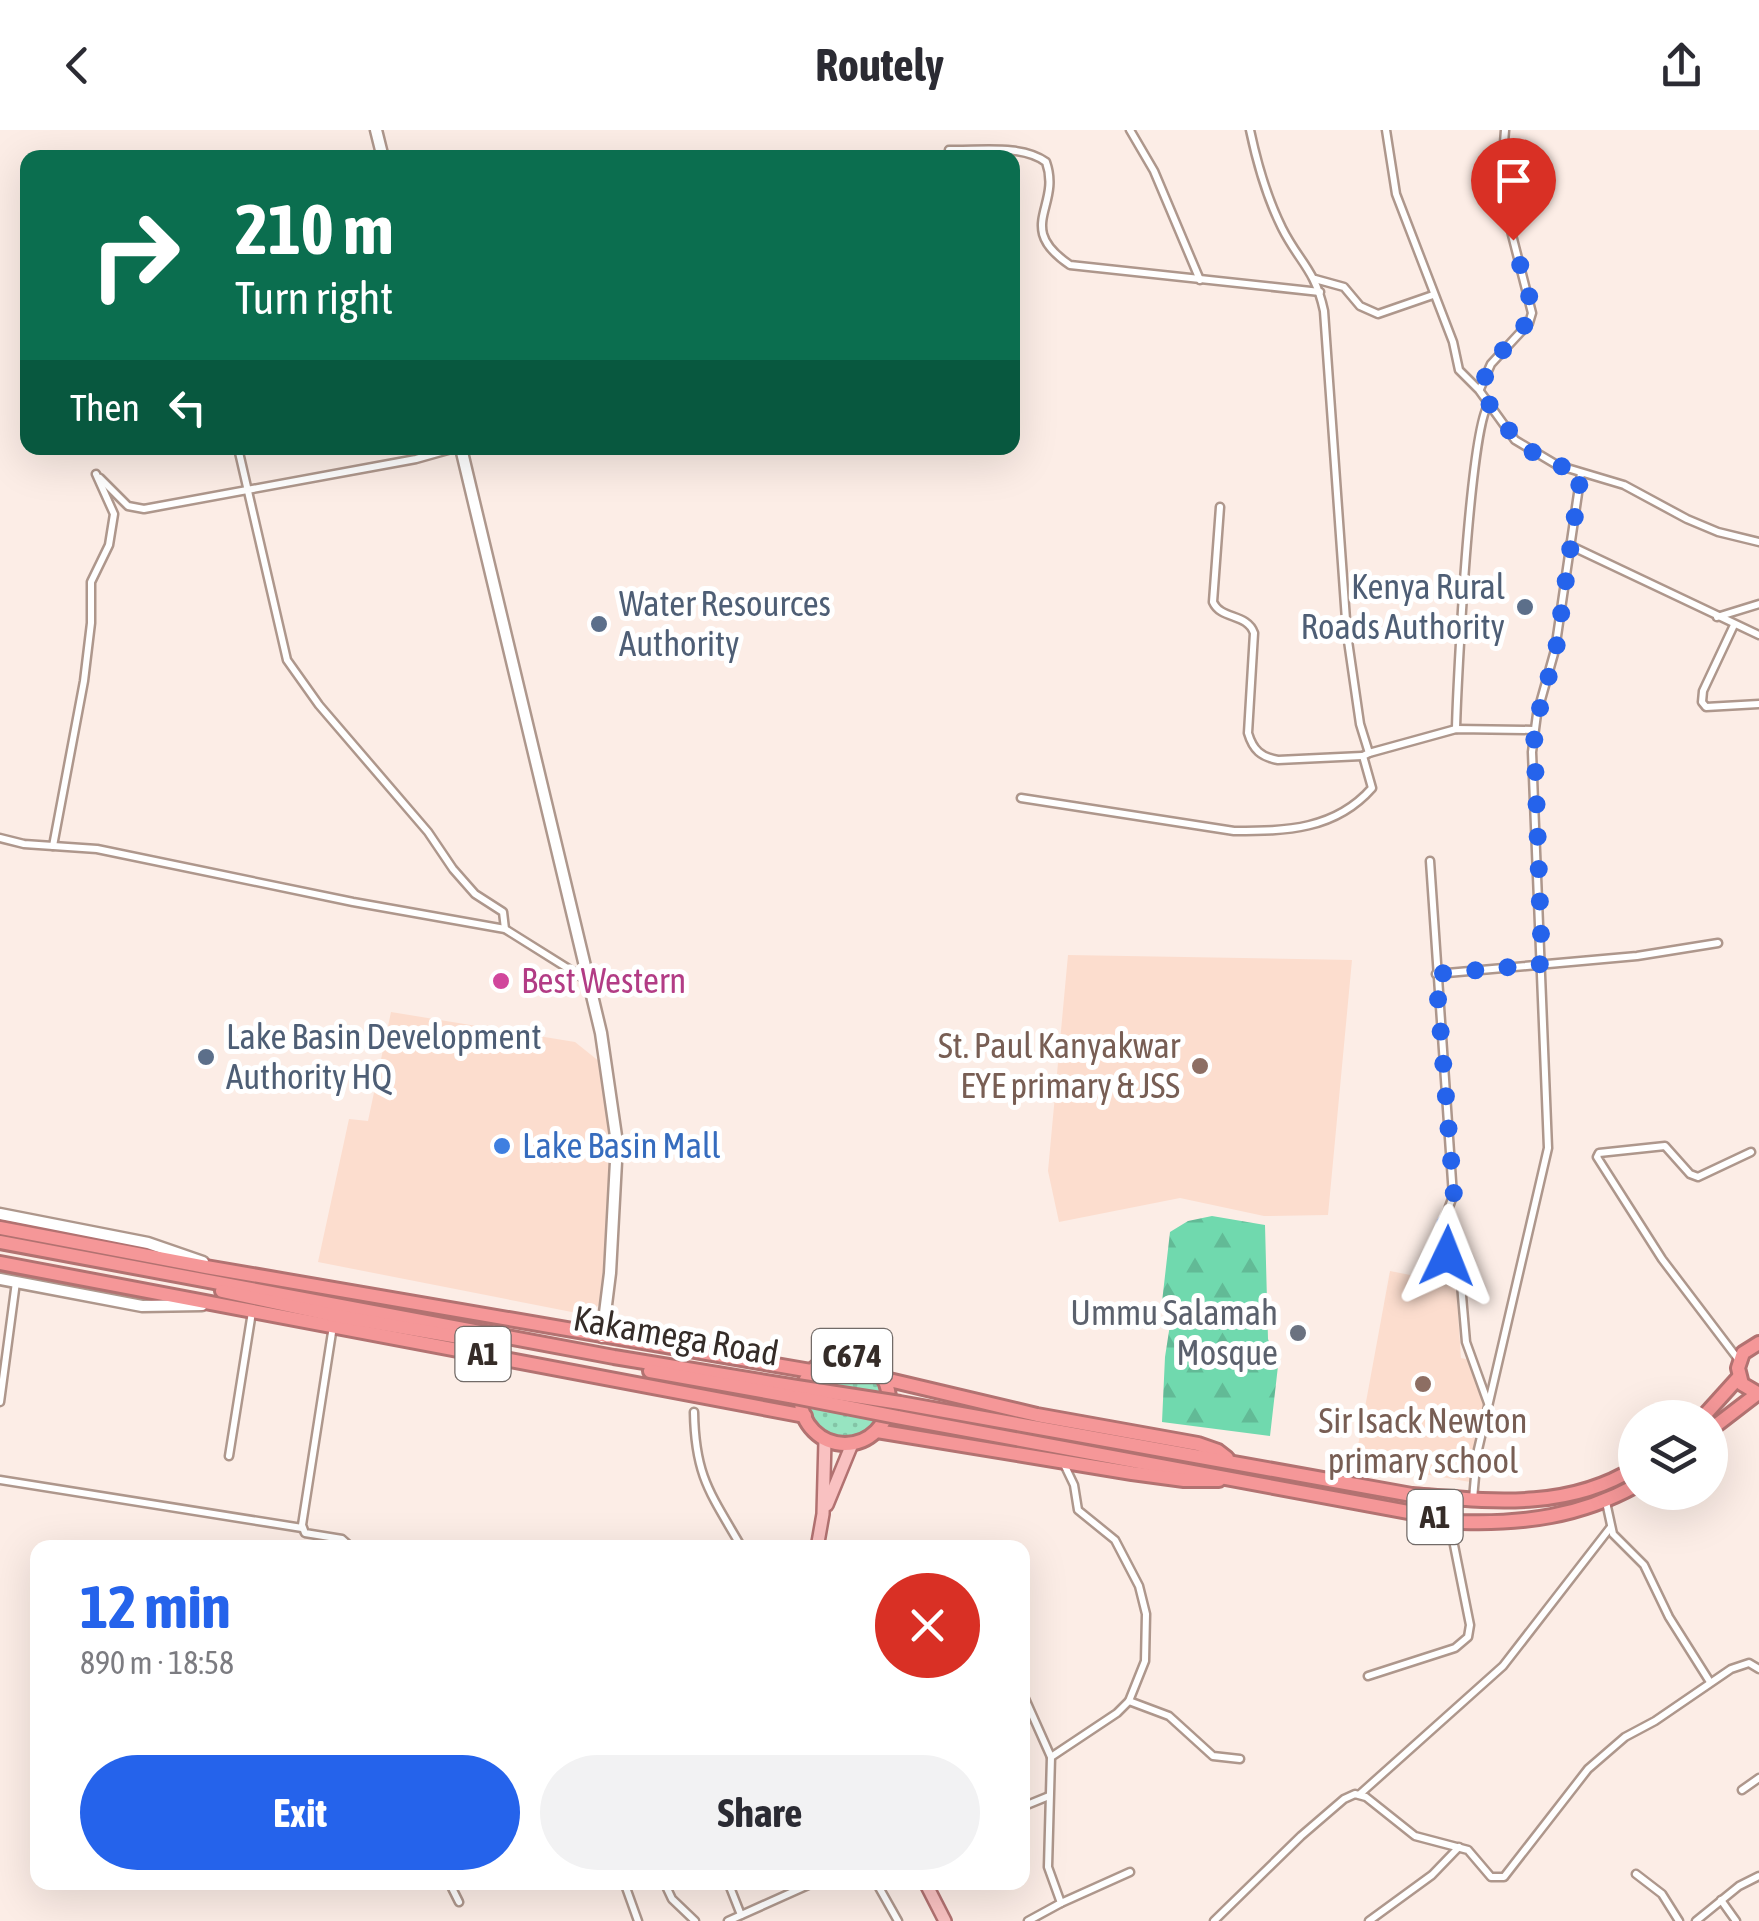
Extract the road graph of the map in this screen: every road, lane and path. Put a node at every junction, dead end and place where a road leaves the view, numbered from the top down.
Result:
1 (1130, 130) edge
2 (1250, 130) edge
3 (1386, 130) edge
4 (1505, 130) edge
5 (1020, 153) edge
6 (1200, 280) junction
7 (1315, 280) junction
8 (1320, 292) junction
9 (1433, 295) junction
10 (1479, 390) junction
11 (1488, 404) junction
12 (240, 455) edge
13 (431, 455) edge
14 (460, 455) edge
15 (1581, 473) junction
16 (247, 488) junction
17 (1220, 507) dead end
18 (1759, 542) edge
19 (1570, 545) junction
20 (1759, 604) edge
21 (1717, 617) junction
22 (1734, 625) junction
23 (1759, 635) edge
24 (1759, 704) edge
25 (1456, 729) junction
26 (1534, 730) junction
27 (1366, 754) junction
28 (1021, 798) dead end
29 (0, 838) edge
30 (53, 846) junction
31 (1430, 861) dead end
32 (505, 929) junction
33 (1718, 943) dead end
34 (1542, 964) junction
35 (1436, 974) junction
36 (589, 981) junction
37 (1751, 1152) dead end
38 (0, 1214) edge
39 (0, 1228) edge
40 (0, 1246) edge
41 (0, 1262) edge
42 (228, 1270) junction
43 (0, 1279) edge
44 (16, 1282) junction
45 (223, 1305) junction
46 (252, 1310) junction
47 (333, 1325) junction
48 (602, 1338) junction
49 (1759, 1343) edge
50 (1739, 1360) junction
51 (811, 1371) junction
52 (1739, 1376) junction
53 (885, 1379) junction
54 (1758, 1394) edge
55 (1718, 1400) edge
56 (0, 1402) edge
57 (1488, 1404) junction
58 (694, 1412) dead end
59 (804, 1416) junction
60 (1728, 1416) edge
61 (877, 1431) junction
62 (825, 1440) junction
63 (852, 1444) junction
64 (229, 1456) dead end
65 (1062, 1460) junction
66 (1231, 1461) junction
67 (1232, 1478) junction
68 (1618, 1478) edge
69 (0, 1480) edge
70 (1618, 1495) edge
71 (1472, 1500) junction
72 (1606, 1502) junction
73 (823, 1514) junction
74 (1449, 1520) junction
75 (302, 1528) junction
76 (1610, 1528) junction
77 (343, 1540) edge
78 (737, 1540) edge
79 (818, 1540) edge
80 (1759, 1669) edge
81 (1368, 1676) dead end
82 (1710, 1682) junction
83 (1129, 1701) junction
84 (1030, 1710) edge
85 (1051, 1756) junction
86 (1240, 1759) dead end
87 (1759, 1778) edge
88 (1742, 1790) dead end
89 (1360, 1794) junction
90 (1049, 1796) junction
91 (1030, 1804) edge
92 (1460, 1846) junction
93 (1130, 1872) dead end
94 (1636, 1874) dead end
95 (1759, 1876) edge
96 (453, 1890) edge
97 (627, 1890) edge
98 (668, 1890) edge
99 (731, 1890) edge
100 (797, 1890) edge
101 (881, 1890) edge
102 (930, 1890) edge
103 (1721, 1900) junction
104 (459, 1902) dead end
105 (1061, 1903) junction
106 (741, 1915) junction
107 (638, 1921) edge
108 (696, 1921) edge
109 (728, 1921) edge
110 (898, 1921) edge
111 (945, 1921) edge
112 (1028, 1921) edge
113 (1214, 1921) edge
114 (1370, 1921) edge
115 (1679, 1921) edge
116 (1696, 1921) edge
117 (1736, 1921) edge

1 - 6 street
2 - 7 street
3 - 9 street
4 - 10 street
5 - 6 street
6 - 8 street
7 - 8 street
7 - 9 street
8 - 27 street
9 - 10 street
10 - 11 street
11 - 15 street
11 - 25 street
12 - 16 street
13 - 16 street
14 - 36 main road
15 - 18 street
15 - 19 street
16 - 30 street
16 - 32 street
17 - 27 street
19 - 21 street
19 - 26 street
20 - 21 street
21 - 22 street
22 - 23 street
22 - 24 street
25 - 26 street
25 - 27 street
26 - 34 street
27 - 28 street
29 - 30 street
30 - 32 street
31 - 35 street
32 - 36 street
33 - 34 street
34 - 35 street
34 - 57 street
35 - 57 street
36 - 48 main road
37 - 50 street
38 - 42 main road
39 - 42 highway, A1
40 - 66 highway, Kakamega Road / A1, bridge
40 - 67 highway, Kakamega Road / A1, bridge
41 - 45 highway, A1
42 - 48 highway, A1
43 - 44 main road
44 - 45 main road
44 - 56 street
45 - 46 highway, A1
46 - 47 highway, A1
46 - 64 street
47 - 59 highway, A1
47 - 75 street
48 - 51 highway, A1
49 - 50 highway
50 - 52 highway
51 - 53 highway, C674
51 - 59 highway, C674
52 - 54 highway
52 - 55 highway
53 - 61 highway, C674
53 - 66 highway, A1
54 - 60 highway
57 - 71 street
58 - 78 street
59 - 62 highway, C674
61 - 63 highway, C674
61 - 65 highway, A1
62 - 63 highway
62 - 73 main road
63 - 73 main road
65 - 67 highway, A1
65 - 83 street
66 - 71 highway, Kakamega Road / A1
67 - 74 highway, A1
68 - 71 highway, Kakamega Road / A1
69 - 75 street
70 - 72 highway, A1
72 - 74 highway, A1
72 - 76 street
73 - 79 main road
74 - 81 street
75 - 77 street
76 - 82 street
76 - 89 street
80 - 82 street
82 - 92 street
83 - 85 street
83 - 86 street
84 - 85 street
85 - 90 street
87 - 88 street
89 - 92 street
89 - 113 street
90 - 91 street
90 - 105 street
92 - 114 street
93 - 105 street
94 - 115 street
95 - 103 street
96 - 104 street
97 - 107 street
98 - 108 street
99 - 106 street
100 - 106 street
101 - 110 street
102 - 111 main road
103 - 116 street
103 - 117 street
105 - 112 street
106 - 109 street

